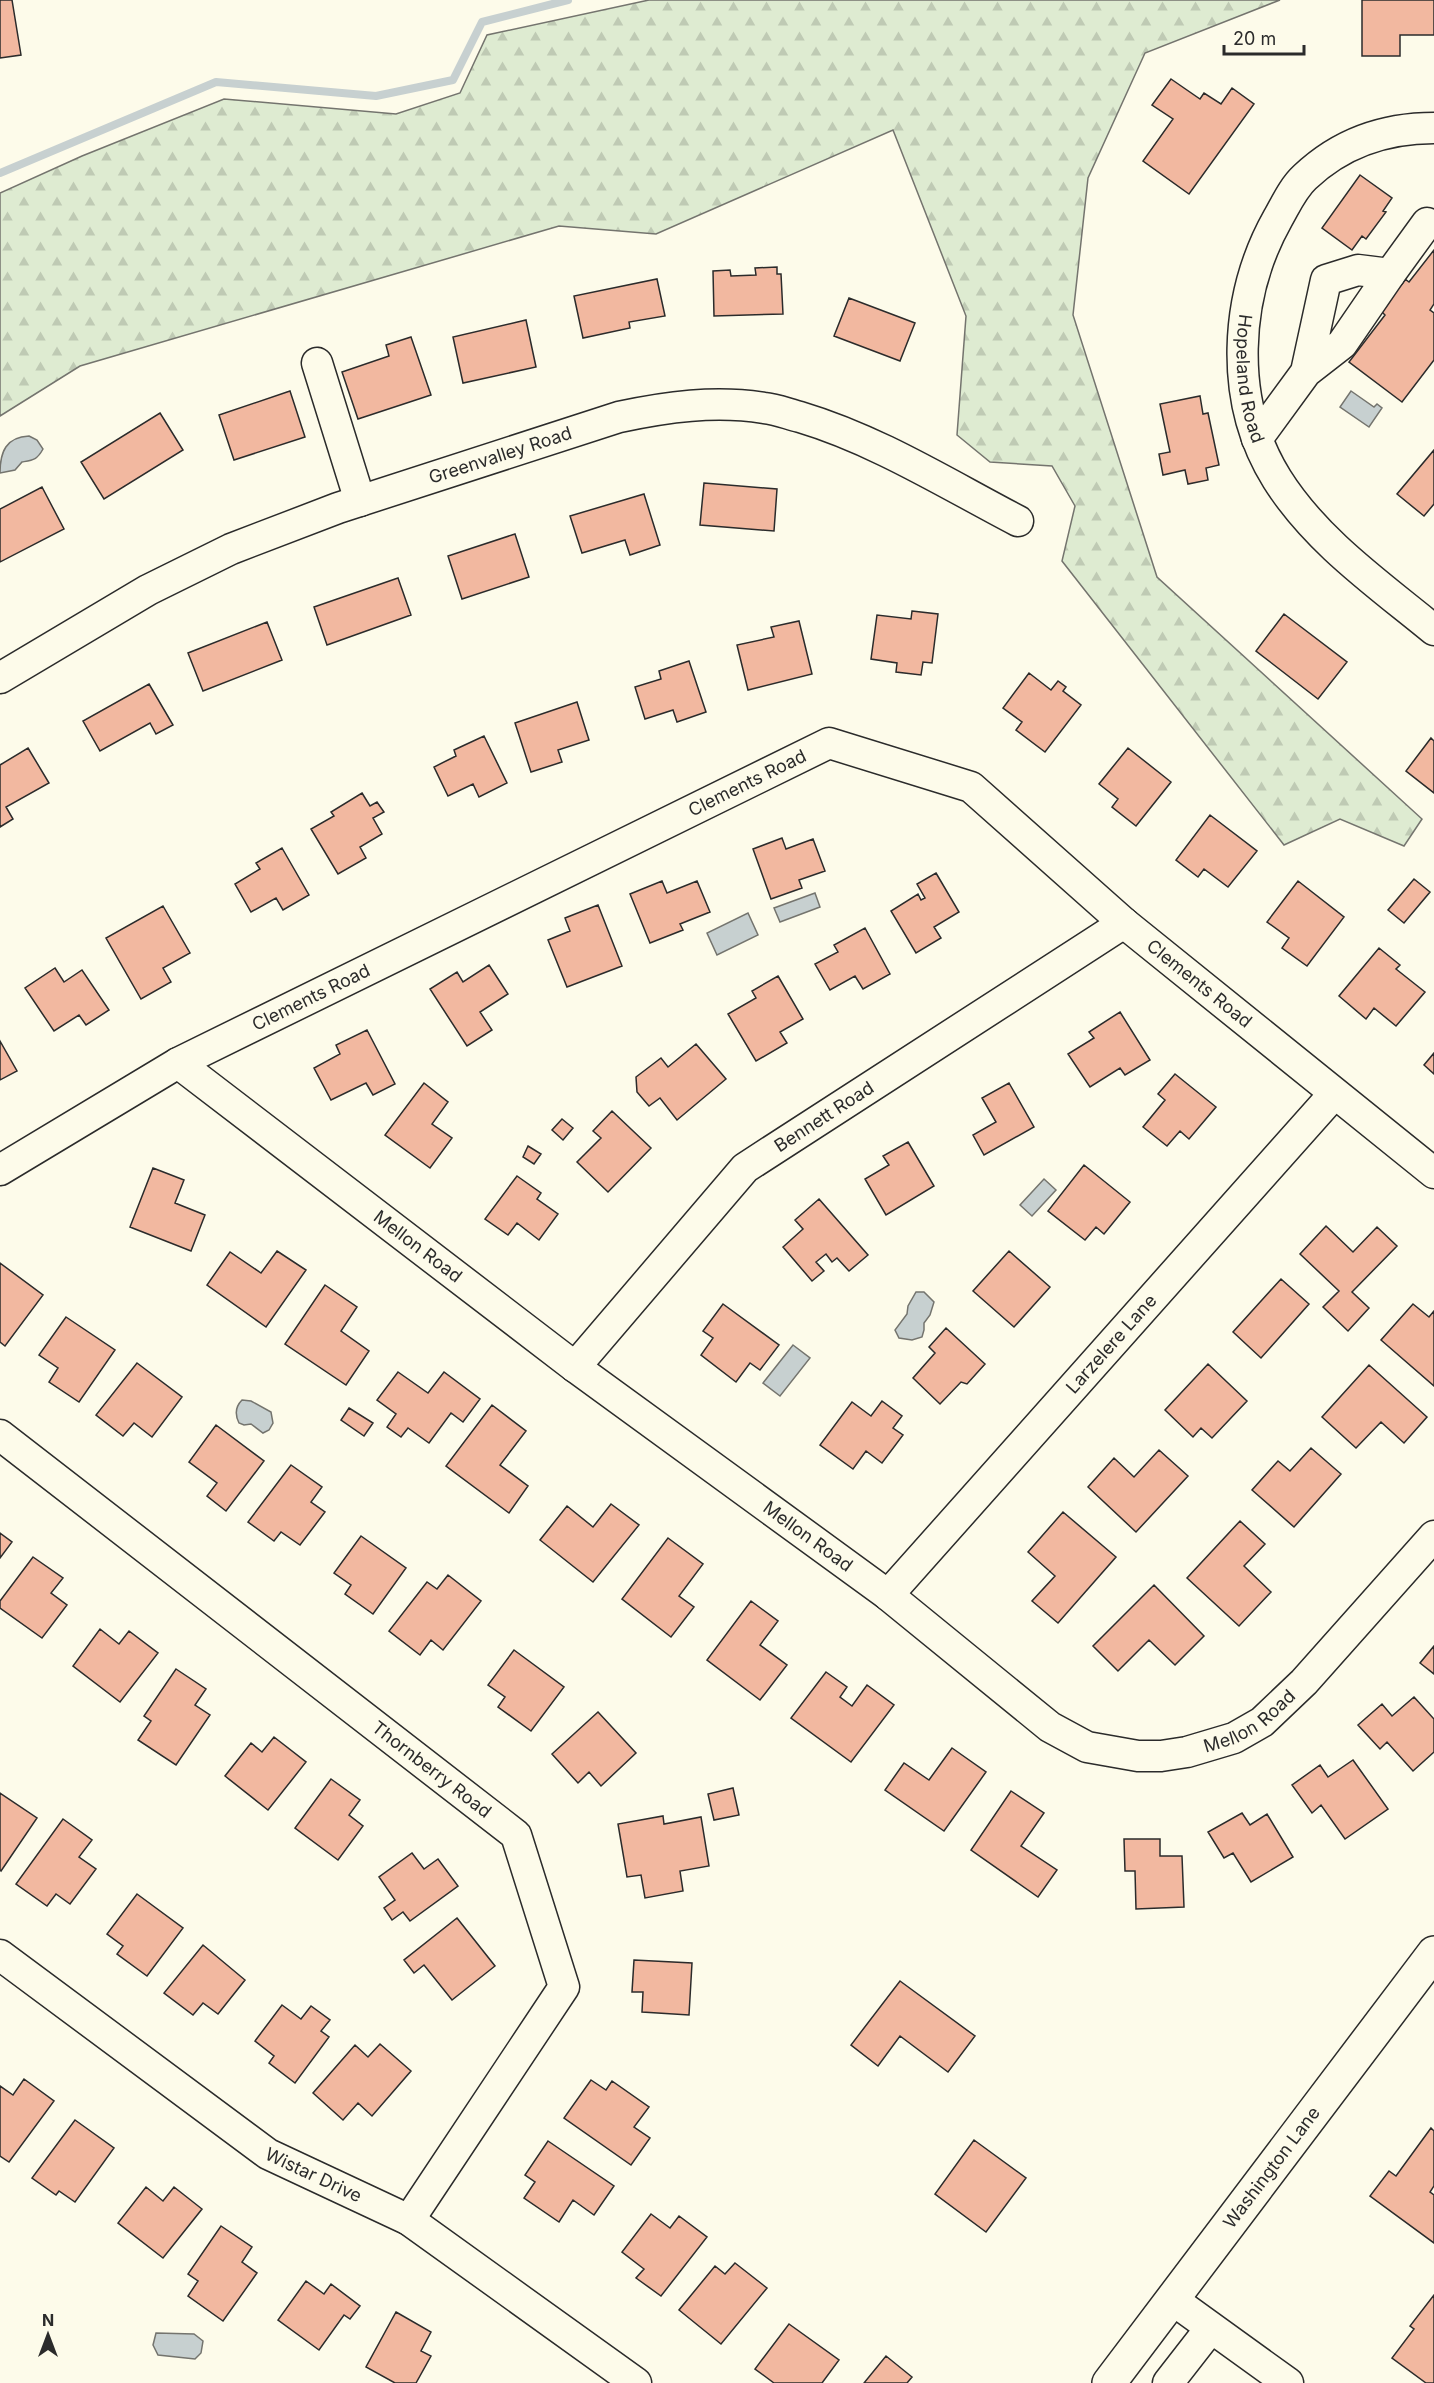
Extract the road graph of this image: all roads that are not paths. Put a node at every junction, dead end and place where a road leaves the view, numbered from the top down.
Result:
1 (1434, 128) edge
2 (1427, 223) dead end
3 (1390, 274) junction
4 (317, 363) dead end
5 (1306, 372) junction
6 (1257, 439) junction
7 (360, 501) junction
8 (1018, 522) dead end
9 (1434, 630) edge
10 (0, 678) edge
11 (1124, 923) junction
12 (178, 1063) junction
13 (1334, 1094) junction
14 (0, 1170) edge
15 (1434, 1173) edge
16 (575, 1367) junction
17 (0, 1435) edge
18 (1434, 1536) edge
19 (888, 1595) junction
20 (1434, 1953) edge
21 (0, 1956) edge
22 (409, 2220) junction
23 (1173, 2300) junction
24 (1210, 2329) junction
25 (636, 2383) edge
26 (1109, 2383) edge
27 (1168, 2383) edge
28 (1288, 2383) edge

1 - 6 street, Hopeland Road
2 - 3 street
3 - 5 street
3 - 5 street
4 - 7 street
5 - 6 street
6 - 9 street, Hopeland Road
7 - 8 street, Greenvalley Road
7 - 10 street, Greenvalley Road
11 - 12 street, Clements Road
11 - 13 street, Clements Road
11 - 16 street, Bennett Road
12 - 14 street, Clements Road
12 - 16 street, Mellon Road
13 - 15 street, Clements Road
13 - 19 street, Larzelere Lane
16 - 19 street, Mellon Road
17 - 22 street, Thornberry Road
18 - 19 street, Mellon Road
20 - 23 main road, Washington Lane
21 - 22 street, Wistar Drive
22 - 25 street, Wistar Drive
23 - 24 street
23 - 26 main road, Washington Lane
24 - 27 street
24 - 28 street

